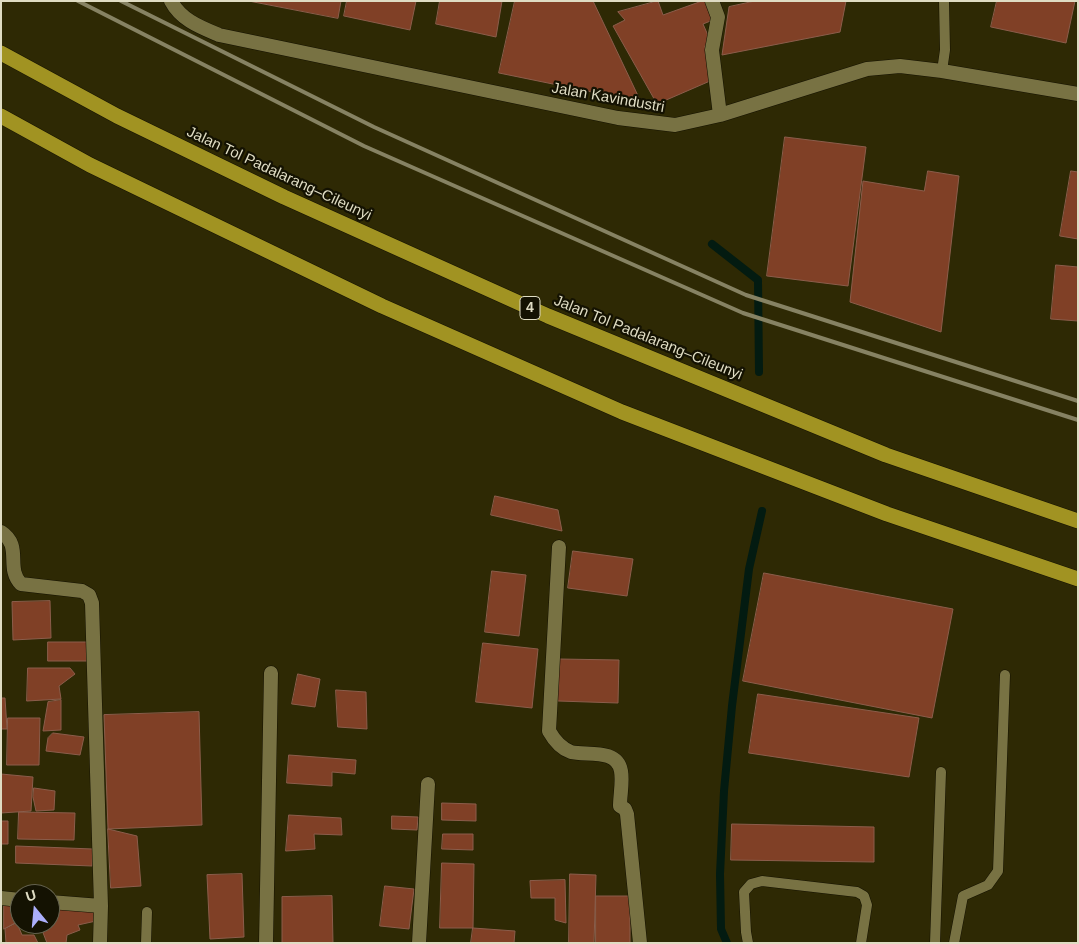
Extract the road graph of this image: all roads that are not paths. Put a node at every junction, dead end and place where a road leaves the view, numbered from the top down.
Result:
1 (171, 1) edge
2 (712, 1) edge
3 (944, 1) edge
4 (1, 53) edge
5 (942, 71) junction
6 (1077, 91) edge
7 (720, 115) junction
8 (1, 116) edge
9 (1078, 521) edge
10 (1, 532) edge
11 (559, 547) dead end
12 (1078, 579) edge
13 (271, 672) dead end
14 (1005, 675) dead end
15 (941, 772) dead end
16 (428, 784) dead end
17 (60, 903) edge
18 (101, 906) junction
19 (147, 912) dead end
20 (100, 943) edge
21 (146, 943) edge
22 (266, 943) edge
23 (419, 943) edge
24 (640, 943) edge
25 (748, 943) edge
26 (861, 943) edge
27 (935, 943) edge
28 (954, 943) edge

1 - 7 street, Jalan Kavindustri
2 - 7 street
3 - 5 lane
4 - 9 highway, Jalan Tol Padalarang–Cileunyi / 4
5 - 6 street, Jalan Kavindustri
5 - 7 street, Jalan Kavindustri
8 - 12 highway
10 - 18 street
11 - 24 street
13 - 22 street
14 - 28 lane
15 - 27 lane
16 - 23 street
17 - 18 street
18 - 20 street
19 - 21 lane
25 - 26 lane

